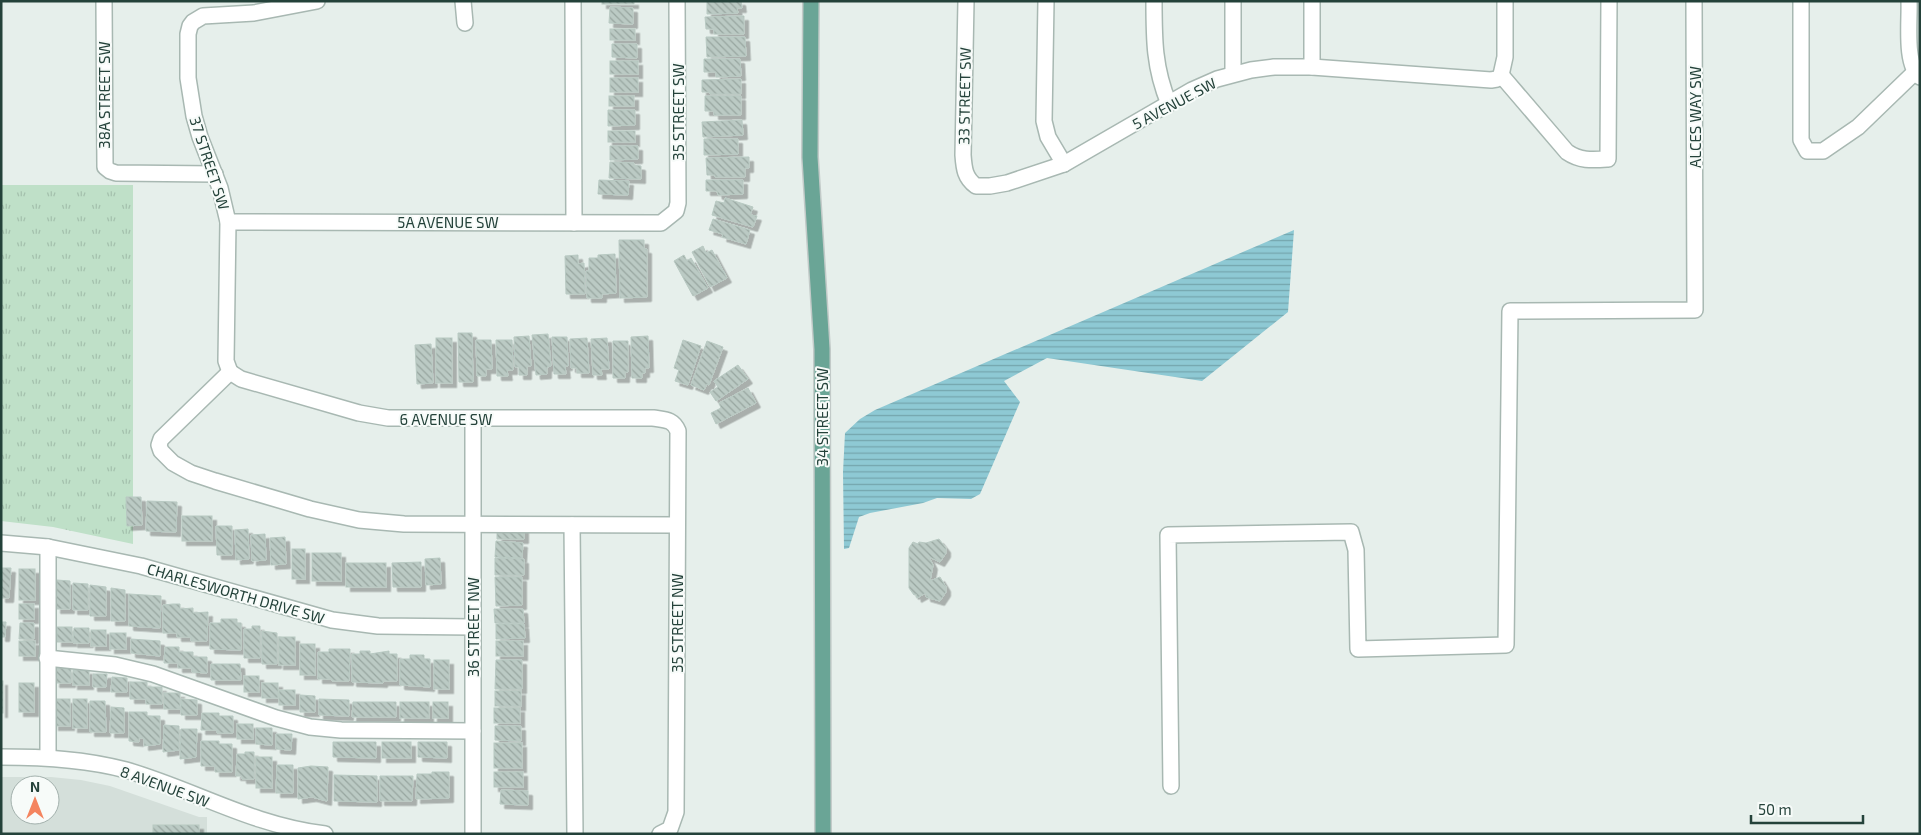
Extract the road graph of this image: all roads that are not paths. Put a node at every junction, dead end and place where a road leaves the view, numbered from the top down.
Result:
1 (104, 1) edge
2 (317, 1) edge
3 (463, 1) edge
4 (573, 1) edge
5 (677, 1) edge
6 (811, 1) edge
7 (966, 1) edge
8 (1046, 1) edge
9 (1154, 1) edge
10 (1233, 1) edge
11 (1312, 1) edge
12 (1505, 1) edge
13 (1609, 1) edge
14 (1694, 1) edge
15 (1801, 1) edge
16 (1909, 1) edge
17 (466, 23) dead end
18 (1312, 67) junction
19 (1233, 74) junction
20 (1501, 75) junction
21 (1917, 75) edge
22 (1169, 104) junction
23 (1064, 164) junction
24 (215, 174) junction
25 (976, 186) joint
26 (668, 220) joint
27 (228, 222) junction
28 (574, 223) junction
29 (230, 372) junction
30 (473, 419) junction
31 (669, 420) joint
32 (474, 524) junction
33 (677, 524) junction
34 (572, 525) junction
35 (1, 543) edge
36 (48, 547) junction
37 (473, 627) junction
38 (47, 658) junction
39 (473, 731) junction
40 (1, 757) edge
41 (48, 757) junction
42 (1171, 786) dead end
43 (665, 831) edge
44 (325, 834) edge
45 (473, 834) edge
46 (574, 834) edge
47 (823, 834) edge

1 - 24 street, 38A STREET SW
2 - 24 street, 37 STREET SW
3 - 17 street
4 - 28 street
5 - 26 street, 35 STREET SW
6 - 47 main road, 34 STREET SW
7 - 25 street, 33 STREET SW
8 - 23 street
9 - 22 street
10 - 19 street
11 - 18 street
12 - 20 street
13 - 20 street
14 - 42 street, ALCES WAY SW
15 - 21 street
16 - 21 street
18 - 19 street, 5 AVENUE SW
18 - 20 street, 5 AVENUE SW
19 - 22 street, 5 AVENUE SW
22 - 23 street, 5 AVENUE SW
23 - 25 street, 5 AVENUE SW
24 - 27 street, 37 STREET SW
26 - 28 street, 5A AVENUE SW
27 - 28 street, 5A AVENUE SW
27 - 29 street, 37 STREET SW
29 - 30 street, 6 AVENUE SW
29 - 32 street
30 - 31 street, 6 AVENUE SW
30 - 32 street, 36 STREET NW
31 - 33 street, 35 STREET NW
32 - 34 street
32 - 37 street, 36 STREET NW
33 - 34 street
33 - 43 street, 35 STREET NW
34 - 46 street
35 - 36 street, CHARLESWORTH DRIVE SW
36 - 37 street, CHARLESWORTH DRIVE SW
36 - 38 street
37 - 39 street, 36 STREET NW
38 - 39 street
38 - 41 street
39 - 45 street, 36 STREET NW
40 - 41 street, 8 AVENUE SW
41 - 44 street, 8 AVENUE SW

